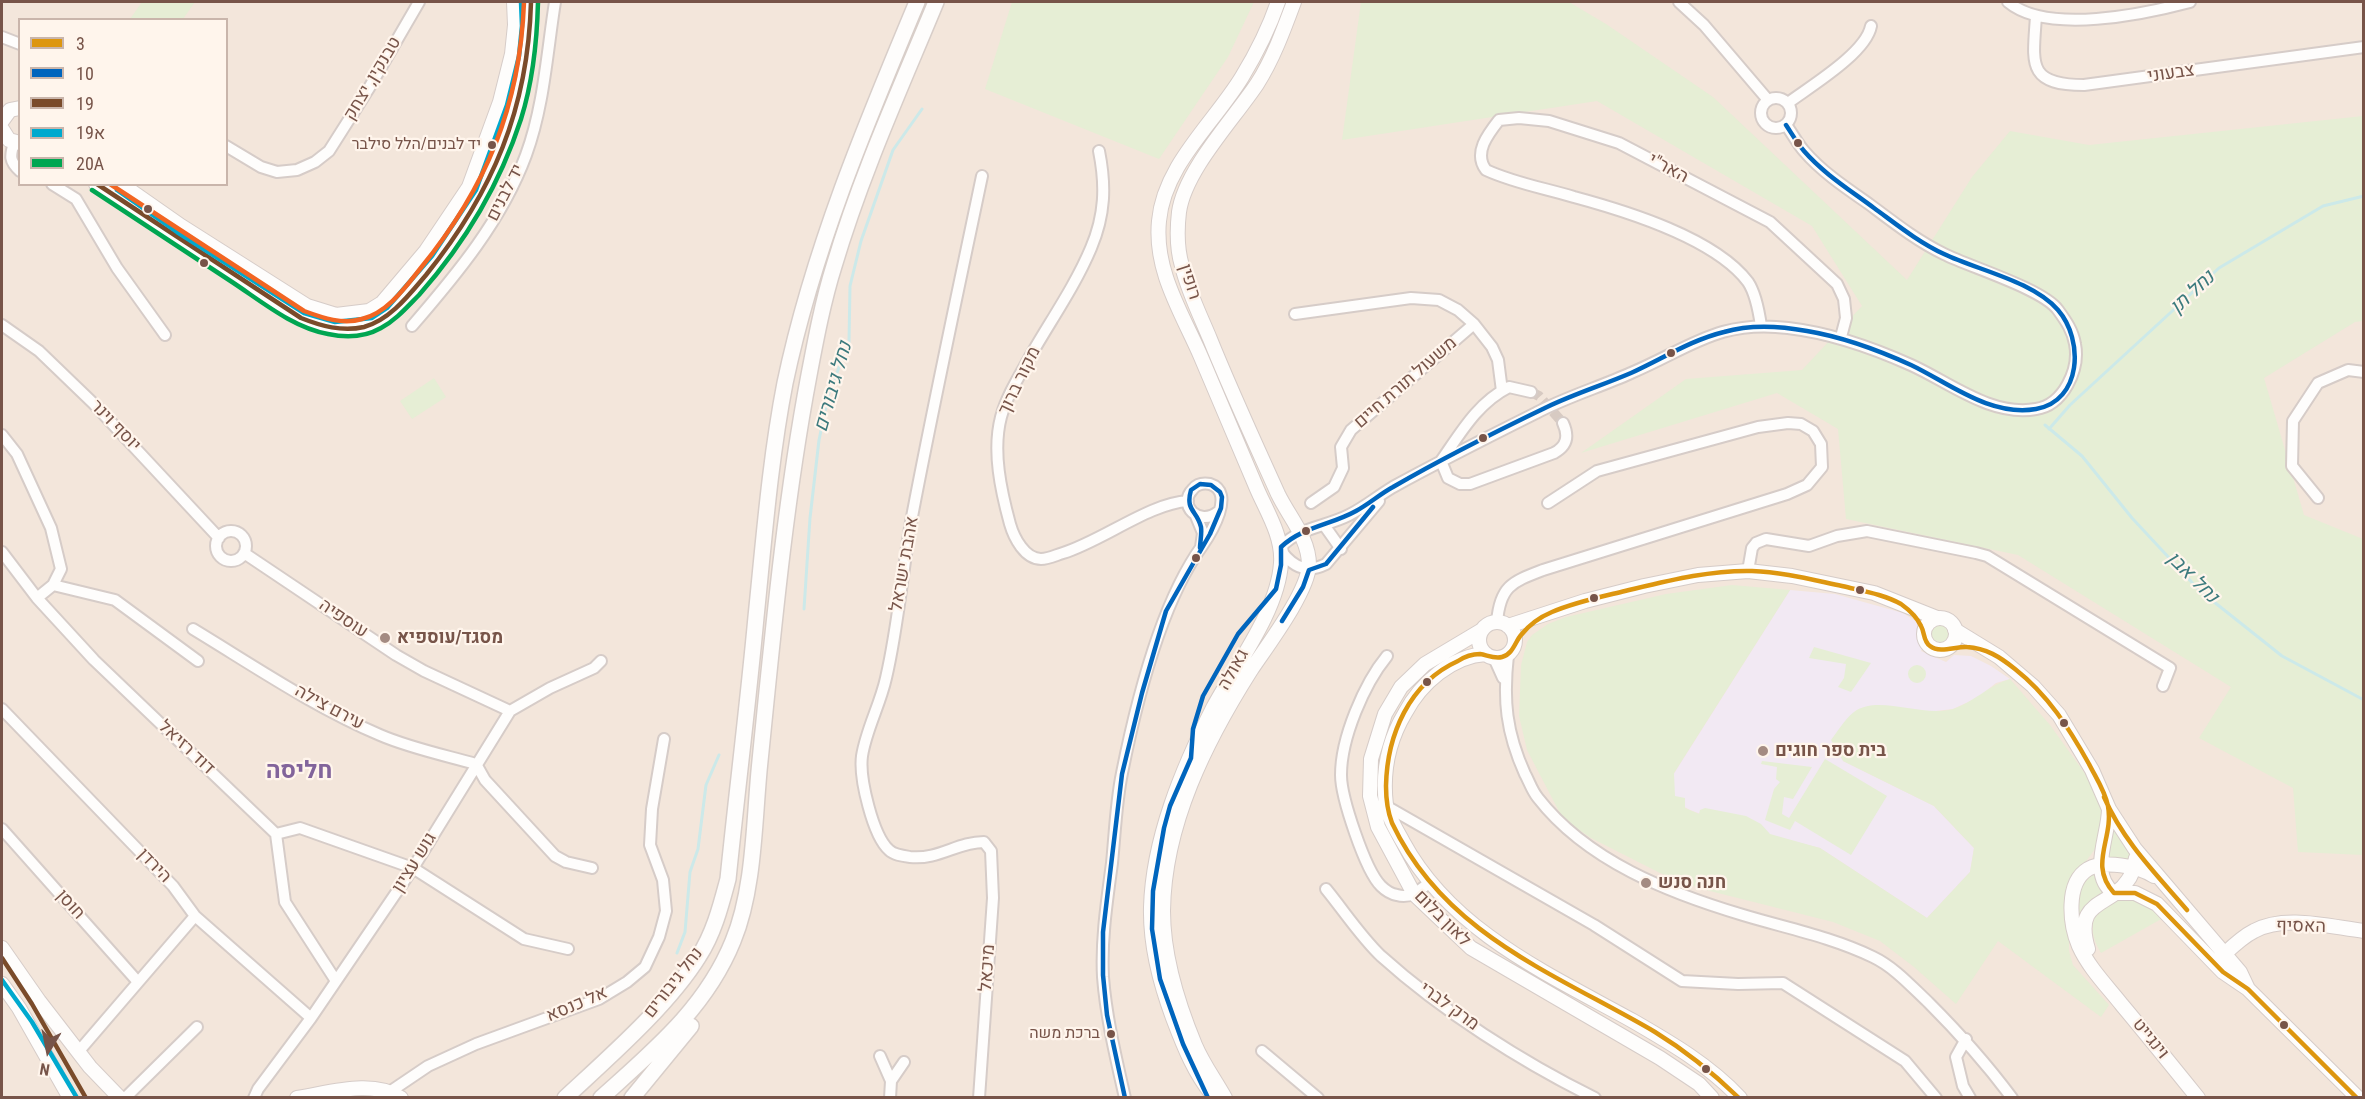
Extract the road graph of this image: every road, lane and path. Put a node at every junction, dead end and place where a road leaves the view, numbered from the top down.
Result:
1 (419, 2) edge
2 (514, 2) edge
3 (531, 2) edge
4 (555, 2) edge
5 (917, 2) edge
6 (936, 2) edge
7 (1278, 2) edge
8 (1294, 2) edge
9 (1679, 2) edge
10 (2008, 2) edge
11 (2184, 2) edge
12 (2036, 16) junction
13 (1871, 26) dead end
14 (2, 37) edge
15 (18, 43) edge
16 (2364, 47) edge
17 (1768, 100) junction
18 (1788, 103) junction
19 (1786, 125) junction
20 (2, 129) edge
21 (17, 143) edge
22 (228, 147) edge
23 (1100, 151) dead end
24 (18, 169) edge
25 (982, 176) dead end
26 (54, 186) edge
27 (99, 186) edge
28 (124, 186) edge
29 (1295, 314) dead end
30 (1474, 324) junction
31 (2, 325) edge
32 (412, 326) dead end
33 (1761, 326) junction
34 (165, 335) dead end
35 (1841, 337) junction
36 (2364, 372) edge
37 (1502, 391) junction
38 (1532, 392) tunnel mouth
39 (1563, 423) dead end
40 (2, 435) edge
41 (1441, 461) junction
42 (1389, 490) junction
43 (2318, 498) dead end
44 (1188, 501) junction
45 (1311, 503) dead end
46 (1548, 503) dead end
47 (1218, 512) junction
48 (1196, 516) junction
49 (1324, 525) junction
50 (1300, 532) junction
51 (219, 538) junction
52 (1200, 548) junction
53 (1341, 549) junction
54 (1281, 550) junction
55 (2, 552) edge
56 (244, 553) junction
57 (1309, 570) junction
58 (1748, 571) junction
59 (53, 585) junction
60 (37, 598) junction
61 (1903, 606) junction
62 (1544, 615) junction
63 (1937, 618) junction
64 (1503, 624) junction
65 (193, 629) dead end
66 (1482, 630) junction
67 (1955, 630) junction
68 (1924, 631) junction
69 (1515, 642) junction
70 (1949, 647) junction
71 (1991, 652) junction
72 (1496, 655) junction
73 (1387, 656) dead end
74 (198, 661) dead end
75 (601, 661) dead end
76 (2163, 686) dead end
77 (2, 709) edge
78 (510, 711) junction
79 (664, 739) dead end
80 (476, 764) junction
81 (1386, 806) junction
82 (2109, 809) junction
83 (2, 829) edge
84 (276, 834) junction
85 (984, 842) joint
86 (2135, 849) junction
87 (2101, 865) junction
88 (2134, 867) junction
89 (413, 868) junction
90 (592, 868) dead end
91 (2163, 882) junction
92 (1430, 883) junction
93 (1326, 889) dead end
94 (1414, 894) junction
95 (2114, 894) junction
96 (195, 916) junction
97 (2364, 931) edge
98 (2, 948) edge
99 (568, 949) dead end
100 (728, 951) junction
101 (2219, 958) junction
102 (336, 981) junction
103 (2102, 981) junction
104 (138, 982) junction
105 (2, 984) edge
106 (311, 1018) junction
107 (197, 1027) dead end
108 (1966, 1039) junction
109 (79, 1051) junction
110 (1262, 1051) dead end
111 (880, 1056) dead end
112 (904, 1062) dead end
113 (1201, 1079) junction
114 (891, 1081) junction
115 (396, 1094) edge
116 (70, 1098) edge
117 (120, 1098) edge
118 (125, 1098) edge
119 (254, 1098) edge
120 (297, 1098) edge
121 (565, 1098) edge
122 (601, 1098) edge
123 (632, 1098) edge
124 (890, 1098) edge
125 (979, 1098) edge
126 (1125, 1098) edge
127 (1208, 1098) edge
128 (1215, 1098) edge
129 (1225, 1098) edge
130 (1318, 1098) edge
131 (1595, 1098) edge
132 (1712, 1098) edge
133 (1740, 1098) edge
134 (1936, 1098) edge
135 (1970, 1098) edge
136 (2012, 1098) edge
137 (2198, 1098) edge
138 (2358, 1098) edge

1 - 22 street, טבנקין, יצחק
2 - 28 street, יד לבנים
3 - 27 street, יד לבנים
4 - 32 street, יד לבנים
5 - 121 main road, נחל גיבורים
6 - 100 main road, נחל גיבורים
7 - 54 street, רופין
8 - 50 street, רופין
9 - 17 street
10 - 12 street
11 - 12 street
12 - 16 street, צבעוני
13 - 18 street
14 - 15 street
17 - 18 street
17 - 19 street
18 - 19 street
19 - 35 street
20 - 21 street
21 - 24 street
23 - 44 street, מקור ברוך
25 - 85 street, אהבת ישראל
26 - 34 street
29 - 30 street
30 - 37 street
30 - 45 street, משעול תורת חיים
31 - 51 street, יוסף וינר
33 - 35 street
33 - 35 street, האר"י
33 - 41 street
36 - 43 street
37 - 38 street
37 - 41 street
39 - 41 street
40 - 59 street
41 - 42 street
42 - 49 street
42 - 53 street
44 - 47 street
44 - 48 street
46 - 64 street
47 - 48 street
47 - 52 street
48 - 52 street
49 - 50 street
49 - 53 street
50 - 54 street
50 - 57 street, רופין
51 - 56 street
51 - 56 street
52 - 126 street
53 - 57 street
54 - 57 street
54 - 113 street, גאולה
55 - 60 street, דוד רזיאל
56 - 78 street, עוספיה
57 - 129 street, גאולה
58 - 61 street
58 - 62 street
58 - 76 street
59 - 60 street
59 - 74 street
60 - 84 street, דוד רזיאל
61 - 63 street
61 - 68 street
62 - 64 street
62 - 69 street
63 - 67 street
63 - 68 street
64 - 66 street
64 - 69 street
65 - 80 street, עירם צילה
66 - 72 street
66 - 94 street, לאון בלום
67 - 70 street
67 - 71 street
68 - 70 street
69 - 72 street
70 - 71 street
71 - 82 street
72 - 81 street, לאון בלום
72 - 108 street
73 - 94 street
75 - 78 street, גוש עציון
77 - 96 street, הירדן
78 - 80 street, גוש עציון
79 - 115 street, אל כנסא
80 - 89 street, גוש עציון
80 - 90 street
81 - 92 street, לאון בלום
81 - 134 street
82 - 86 street
82 - 87 street
83 - 104 street, חוסן
84 - 89 street
84 - 102 street
85 - 125 street, מיכאל
86 - 88 street
86 - 91 street
87 - 88 street
87 - 95 street
87 - 103 street, וינגייט
88 - 91 street
88 - 95 street, וינגייט
89 - 99 street
89 - 102 street, גוש עציון
91 - 101 street
92 - 94 street
92 - 133 street, לאון בלום
93 - 131 street, מרק לברי
94 - 132 street, לאון בלום
95 - 101 street
95 - 103 street, וינגייט
96 - 104 street
96 - 106 street, הירדן
97 - 101 street, האסיף
98 - 109 street
100 - 122 main road, נחל גיבורים
100 - 123 main road
101 - 138 street
102 - 106 street, גוש עציון
103 - 137 street, וינגייט
104 - 109 street
105 - 116 street
106 - 119 street, גוש עציון
107 - 118 street
108 - 135 street
108 - 136 street
109 - 117 street
110 - 130 street
111 - 114 street
112 - 114 street
113 - 127 street
113 - 128 street, גאולה
114 - 124 street
115 - 120 street

